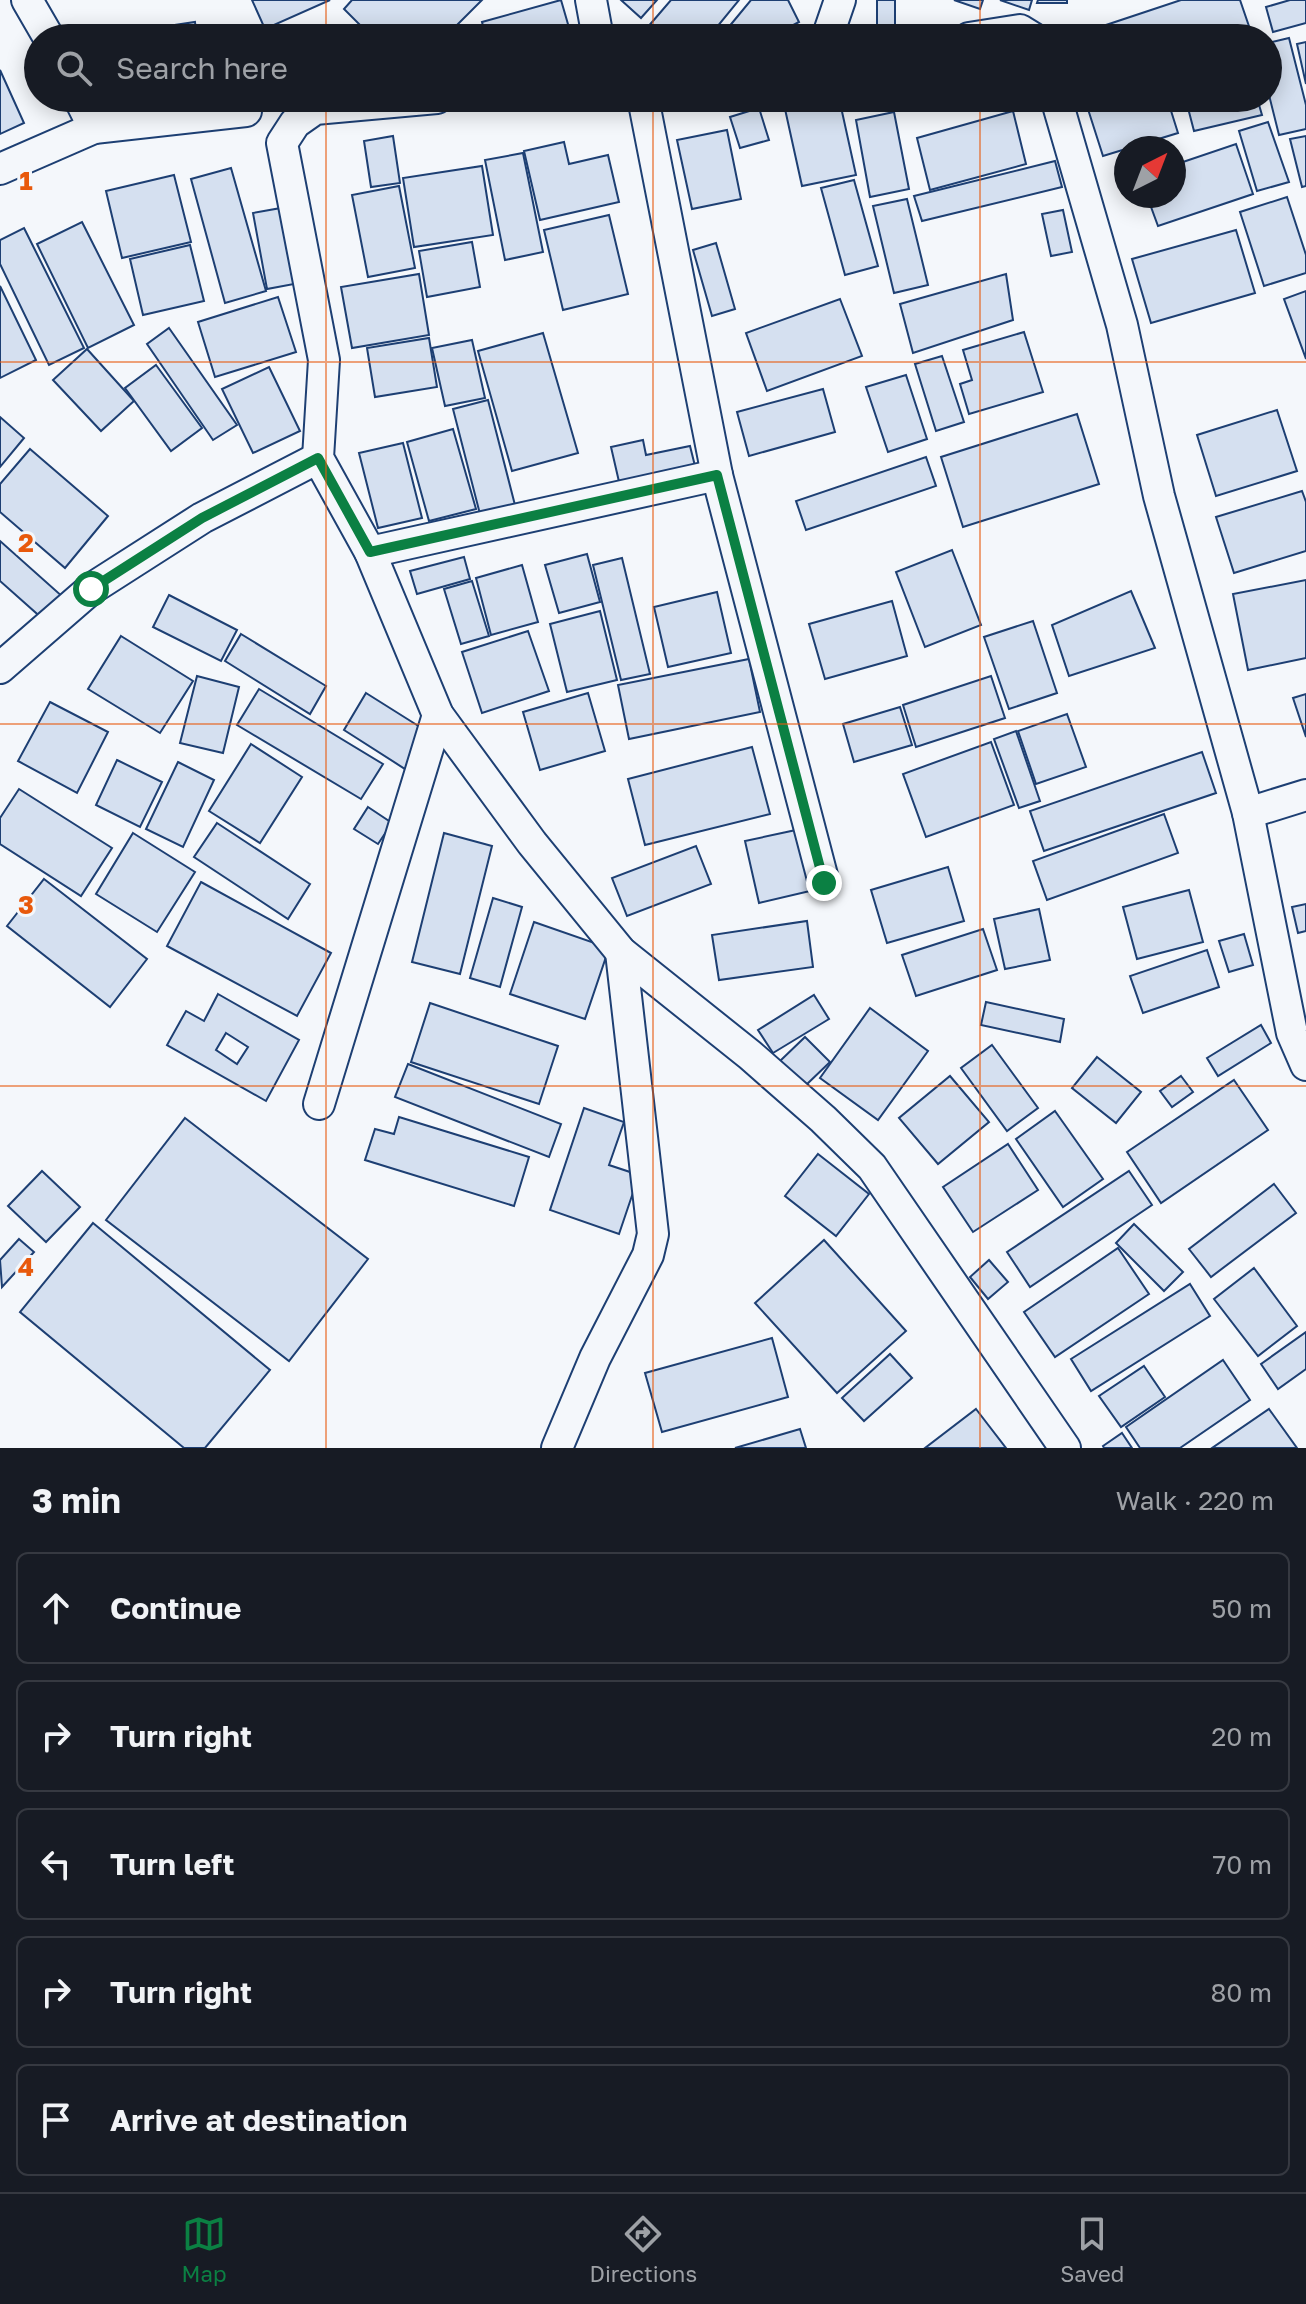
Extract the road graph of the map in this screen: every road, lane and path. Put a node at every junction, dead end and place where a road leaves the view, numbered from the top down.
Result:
1 (27, 0) edge
2 (591, 0) edge
3 (840, 0) edge
4 (41, 24) edge
5 (595, 24) edge
6 (832, 24) edge
7 (86, 112) edge
8 (237, 112) edge
9 (311, 112) edge
10 (646, 112) edge
11 (1060, 112) edge
12 (94, 128) junction
13 (0, 169) edge
14 (318, 458) junction
15 (717, 475) junction
16 (370, 552) junction
17 (0, 668) edge
18 (438, 715) junction
19 (1306, 795) edge
20 (1248, 813) junction
21 (824, 883) dead end
22 (621, 952) junction
23 (1306, 1065) edge
24 (319, 1104) dead end
25 (557, 1448) edge
26 (1065, 1448) edge

1 - 4 street
2 - 5 street
3 - 6 street
7 - 12 street
8 - 12 street
9 - 14 street
10 - 15 street
11 - 20 street
12 - 13 street
14 - 16 street
14 - 17 street
15 - 16 street
15 - 21 street
16 - 18 street
18 - 22 street
18 - 24 street
19 - 20 street
20 - 23 street
22 - 25 street
22 - 26 street

